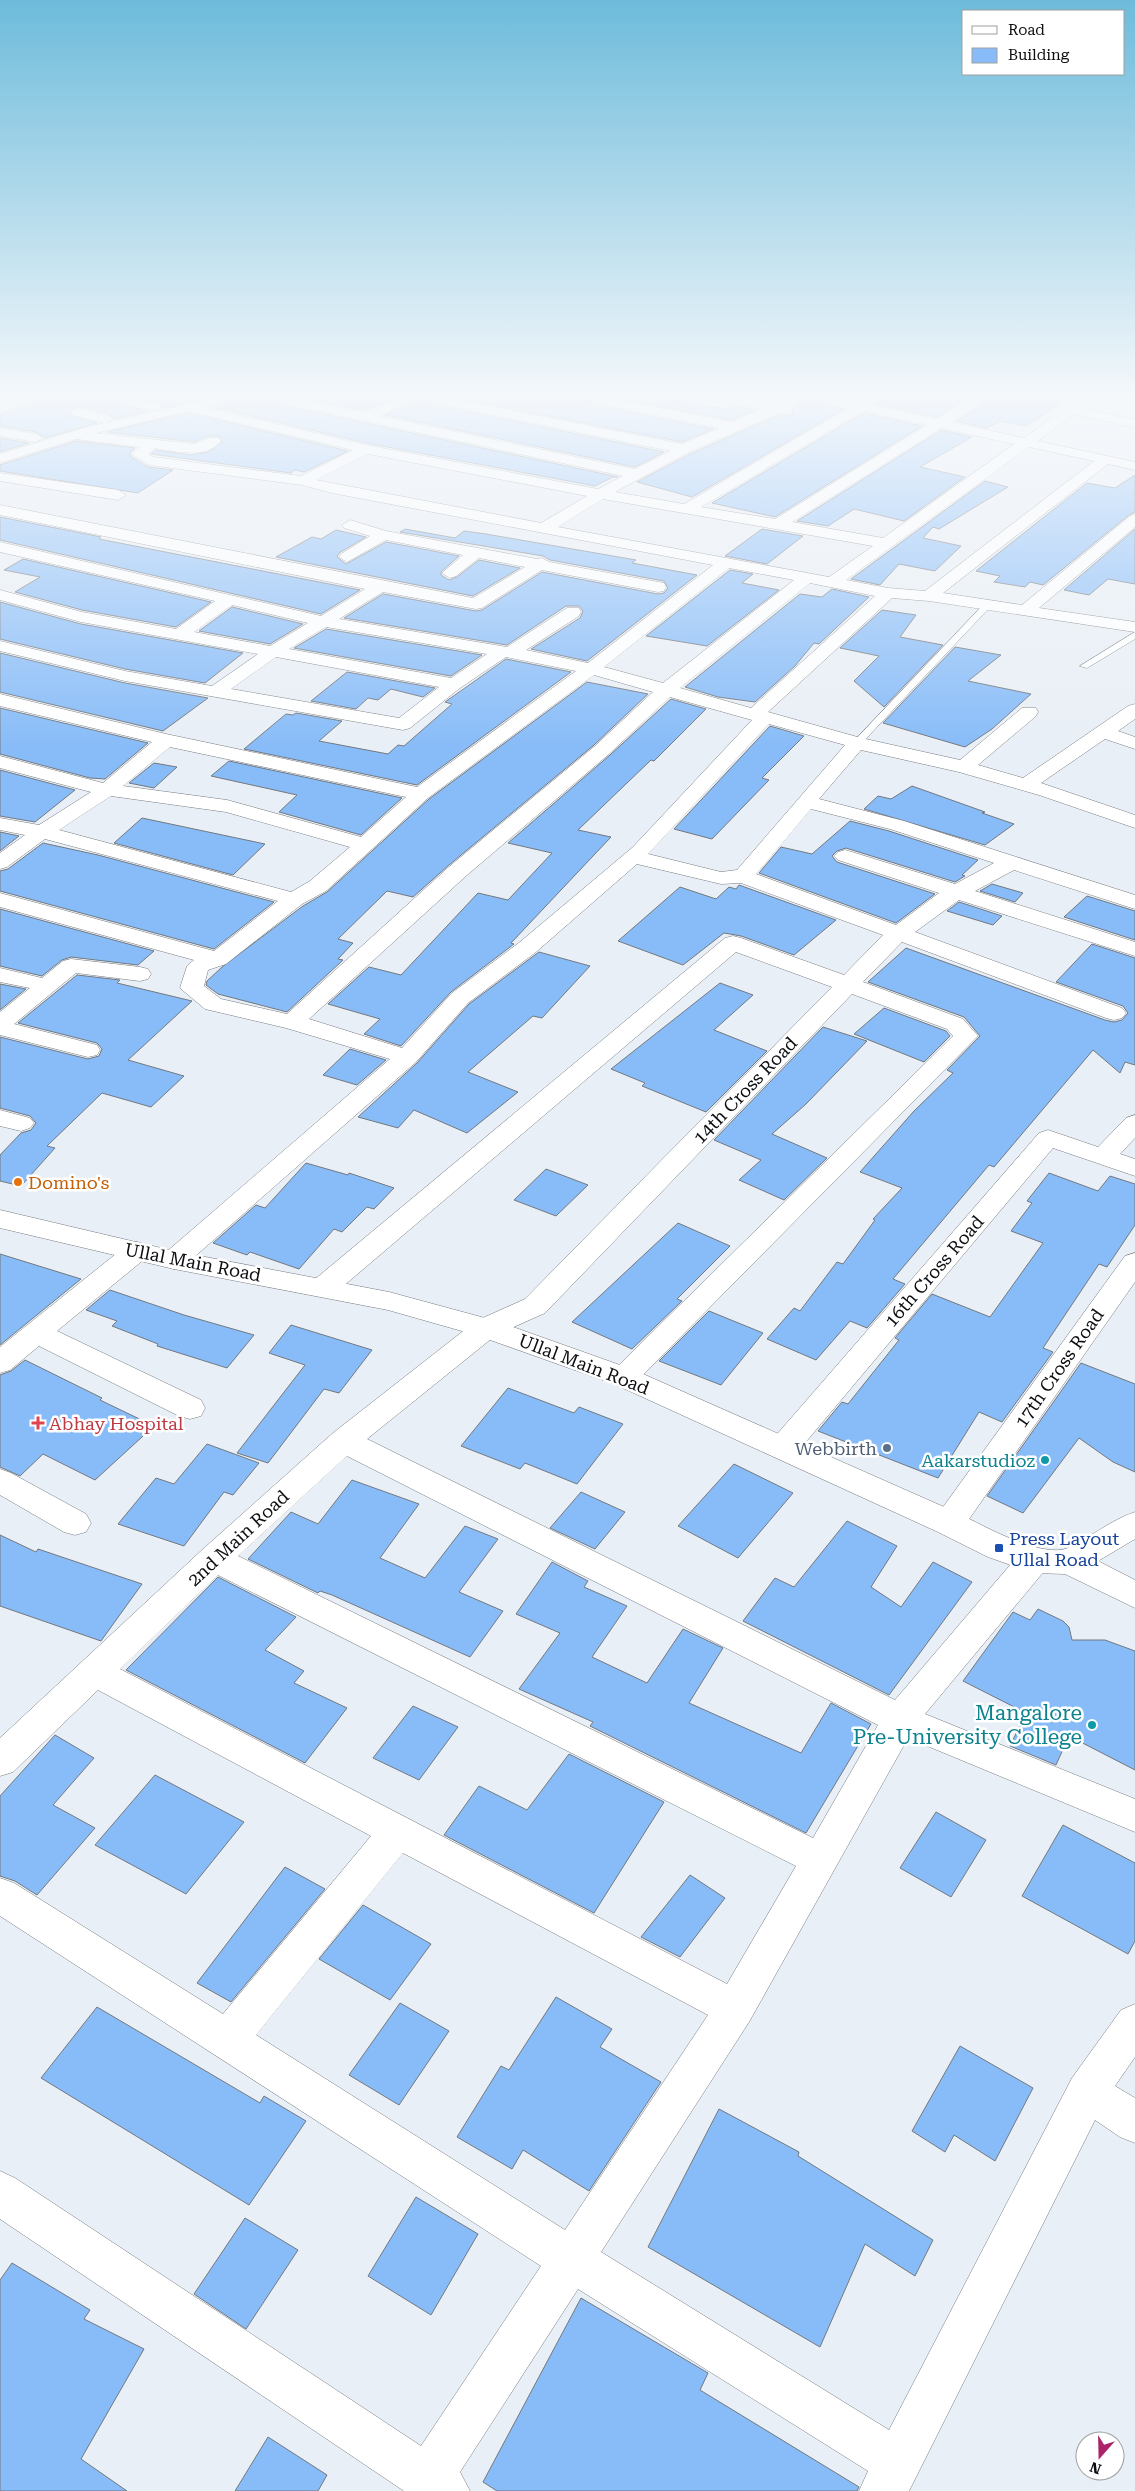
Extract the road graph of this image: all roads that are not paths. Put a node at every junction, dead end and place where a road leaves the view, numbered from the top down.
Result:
1 (28, 515) edge
2 (470, 515) edge
3 (566, 515) edge
4 (729, 515) edge
5 (792, 515) edge
6 (923, 515) edge
7 (1033, 515) edge
8 (1135, 519) edge
9 (778, 524) junction
10 (350, 525) dead end
11 (543, 529) junction
12 (383, 535) junction
13 (884, 543) junction
14 (0, 547) edge
15 (477, 552) junction
16 (347, 557) dead end
17 (542, 563) junction
18 (724, 564) junction
19 (450, 573) dead end
20 (608, 577) junction
21 (807, 578) junction
22 (833, 582) junction
23 (658, 586) dead end
24 (380, 587) junction
25 (888, 593) junction
26 (0, 595) edge
27 (929, 596) junction
28 (228, 600) junction
29 (988, 605) junction
30 (1025, 611) junction
31 (322, 621) junction
32 (1132, 626) edge
33 (180, 635) junction
34 (0, 646) edge
35 (272, 652) junction
36 (507, 652) junction
37 (1084, 666) dead end
38 (591, 669) junction
39 (454, 684) junction
40 (666, 690) junction
41 (215, 692) junction
42 (0, 700) edge
43 (1135, 710) edge
44 (1029, 712) dead end
45 (755, 714) junction
46 (1103, 732) junction
47 (166, 740) junction
48 (857, 743) junction
49 (1135, 743) edge
50 (0, 762) edge
51 (964, 767) junction
52 (1026, 785) junction
53 (108, 790) junction
54 (421, 794) junction
55 (806, 802) junction
56 (1135, 822) edge
57 (0, 824) edge
58 (42, 832) junction
59 (364, 844) junction
60 (845, 856) dead end
61 (633, 857) junction
62 (1013, 862) junction
63 (0, 863) edge
64 (744, 876) junction
65 (957, 892) junction
66 (294, 899) junction
67 (0, 900) edge
68 (1135, 902) edge
69 (897, 934) junction
70 (1135, 949) edge
71 (218, 959) junction
72 (140, 974) dead end
73 (0, 975) edge
74 (33, 982) dead end
75 (846, 985) junction
76 (1114, 1013) dead end
77 (292, 1022) junction
78 (0, 1024) edge
79 (0, 1028) edge
80 (88, 1050) dead end
81 (407, 1057) junction
82 (1135, 1123) edge
83 (1103, 1157) junction
84 (1135, 1168) edge
85 (0, 1220) edge
86 (137, 1251) junction
87 (174, 1260) junction
88 (1135, 1262) edge
89 (324, 1287) junction
90 (486, 1328) junction
91 (36, 1333) junction
92 (0, 1363) edge
93 (624, 1377) junction
94 (190, 1408) dead end
95 (344, 1441) junction
96 (783, 1448) junction
97 (0, 1481) edge
98 (949, 1522) junction
99 (75, 1523) dead end
100 (1135, 1524) edge
101 (214, 1559) junction
102 (1034, 1560) junction
103 (1070, 1562) junction
104 (1135, 1595) edge
105 (96, 1672) junction
106 (900, 1719) junction
107 (0, 1761) edge
108 (1135, 1816) edge
109 (398, 1831) junction
110 (819, 1859) junction
111 (0, 1895) edge
112 (735, 2009) junction
113 (1135, 2023) edge
114 (227, 2040) junction
115 (1087, 2092) junction
116 (1135, 2122) edge
117 (0, 2194) edge
118 (571, 2260) junction
119 (891, 2477) edge
120 (437, 2485) edge

1 - 24 street
2 - 11 street
3 - 11 street
4 - 9 street
5 - 9 street
6 - 13 street
7 - 27 street
8 - 30 street
9 - 13 street
10 - 12 street
11 - 18 street
12 - 15 street
12 - 16 street
13 - 22 street
14 - 28 street
15 - 17 street
15 - 19 street
17 - 20 street
17 - 24 street
18 - 21 street
18 - 38 street
20 - 23 street
20 - 36 street
21 - 22 street
21 - 40 street
22 - 25 street
24 - 31 street
25 - 27 street
25 - 45 street
26 - 33 street
27 - 29 street
28 - 31 street
28 - 33 street
29 - 30 street
29 - 48 lane
30 - 32 street
31 - 35 street
31 - 36 street
32 - 37 lane
33 - 35 street
34 - 41 street
35 - 39 street
35 - 41 street
36 - 38 street
36 - 39 street
38 - 40 street
38 - 54 street
39 - 41 street
40 - 45 street
40 - 77 street
42 - 47 street
43 - 46 street
44 - 51 street
45 - 48 street
45 - 61 street
46 - 49 street
46 - 52 street
47 - 53 street
47 - 54 street
48 - 51 street
48 - 55 street
50 - 53 street
51 - 52 street
52 - 56 street
53 - 58 street
53 - 59 street
54 - 59 street
55 - 62 street
55 - 64 street
57 - 58 street
58 - 63 street
58 - 66 street
59 - 66 street
60 - 65 street
61 - 64 street
61 - 81 street
62 - 65 street, 14th Cross Road
62 - 68 street
64 - 69 street
65 - 69 street, 14th Cross Road
65 - 70 street
66 - 71 street
67 - 71 street
69 - 75 street, 14th Cross Road
69 - 76 street
71 - 77 street
72 - 78 street
73 - 74 street
75 - 89 street
75 - 90 street, 14th Cross Road
75 - 93 street
77 - 81 street
79 - 80 street
81 - 87 street
82 - 83 street
83 - 84 street
83 - 96 street, 16th Cross Road
85 - 86 street, Ullal Main Road
86 - 87 street, Ullal Main Road
86 - 91 street
87 - 89 street, Ullal Main Road
88 - 98 street, 17th Cross Road
89 - 90 street, Ullal Main Road
90 - 93 street, Ullal Main Road
90 - 95 street, 2nd Main Road
91 - 92 street
91 - 94 street
93 - 96 street, Ullal Main Road
95 - 101 street, 2nd Main Road
95 - 106 street
96 - 98 street, Ullal Main Road
97 - 99 street
98 - 102 street, Ullal Main Road
100 - 103 street
101 - 105 street, 2nd Main Road
101 - 110 street
102 - 103 street, Ullal Main Road
102 - 106 street
103 - 104 street
105 - 107 street, 2nd Main Road
105 - 109 street
106 - 108 street
106 - 110 street
109 - 112 street
109 - 114 street
110 - 112 street
111 - 114 street
112 - 118 street
113 - 115 street
114 - 118 street
115 - 116 street
115 - 119 street
117 - 120 street
118 - 119 street
118 - 120 street

